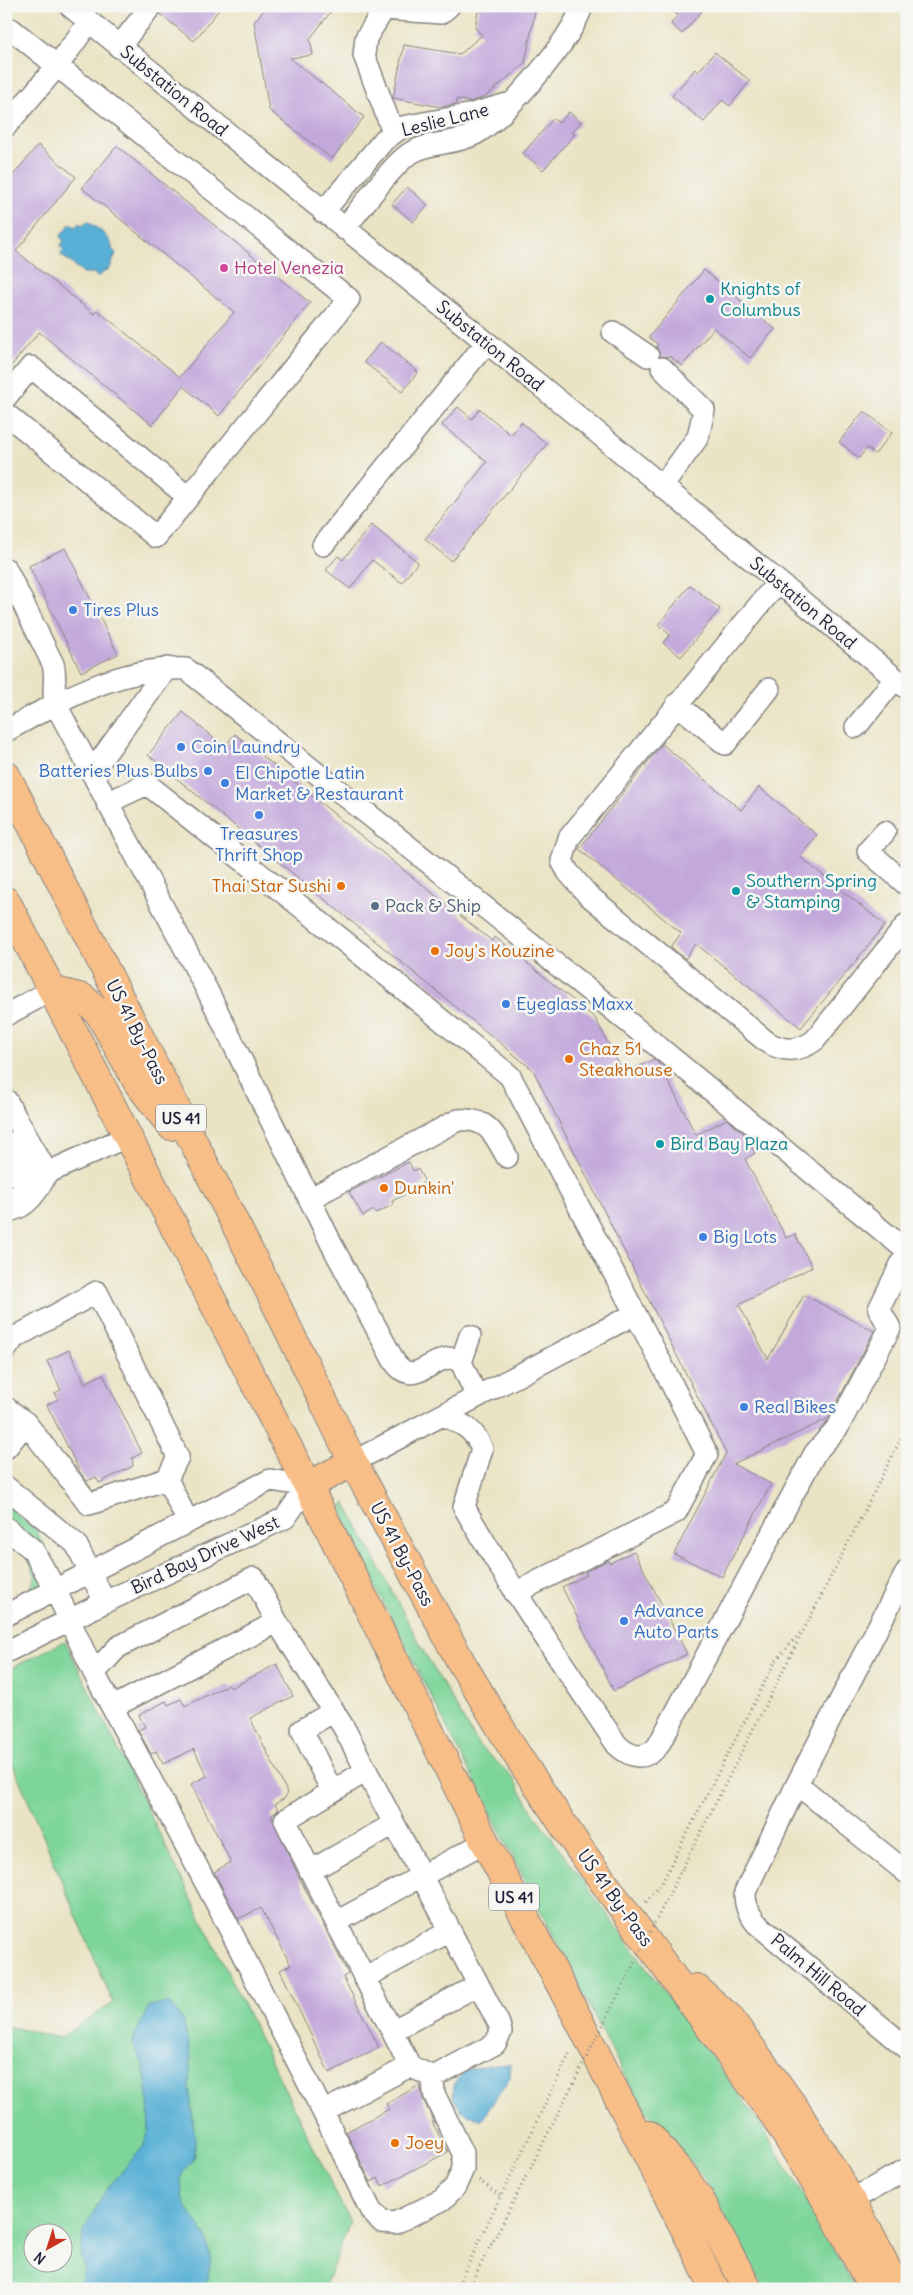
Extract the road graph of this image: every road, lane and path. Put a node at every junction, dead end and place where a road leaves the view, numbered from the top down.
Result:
1 (70, 6) edge
2 (151, 6) edge
3 (449, 6) edge
4 (582, 6) edge
5 (383, 8) edge
6 (89, 22) junction
7 (8, 29) edge
8 (119, 47) junction
9 (58, 66) junction
10 (512, 102) junction
11 (6, 126) edge
12 (393, 132) junction
13 (323, 212) junction
14 (344, 229) junction
15 (613, 332) dead end
16 (486, 342) junction
17 (6, 397) edge
18 (6, 414) edge
19 (662, 487) junction
20 (188, 497) junction
21 (323, 545) dead end
22 (6, 569) edge
23 (778, 582) junction
24 (167, 668) junction
25 (902, 681) edge
26 (769, 689) dead end
27 (55, 703) junction
28 (677, 704) junction
29 (856, 727) dead end
30 (6, 731) edge
31 (92, 772) junction
32 (6, 774) edge
33 (107, 803) junction
34 (885, 832) dead end
35 (907, 885) edge
36 (6, 900) edge
37 (907, 924) edge
38 (52, 990) junction
39 (6, 1015) edge
40 (6, 1100) edge
41 (11, 1133) edge
42 (126, 1137) junction
43 (508, 1157) dead end
44 (202, 1160) junction
45 (47, 1173) junction
46 (6, 1177) edge
47 (309, 1199) junction
48 (6, 1201) edge
49 (6, 1210) edge
50 (907, 1252) edge
51 (635, 1314) junction
52 (470, 1336) dead end
53 (6, 1350) edge
54 (461, 1362) junction
55 (477, 1397) junction
56 (6, 1408) edge
57 (443, 1415) junction
58 (26, 1423) junction
59 (907, 1427) edge
60 (6, 1448) edge
61 (353, 1462) junction
62 (167, 1479) junction
63 (308, 1486) junction
64 (6, 1487) edge
65 (188, 1522) junction
66 (6, 1528) edge
67 (90, 1571) junction
68 (907, 1571) edge
69 (55, 1589) junction
70 (515, 1593) junction
71 (105, 1602) junction
72 (6, 1615) edge
73 (68, 1621) junction
74 (278, 1622) junction
75 (804, 1628) junction
76 (6, 1652) edge
77 (94, 1673) junction
78 (113, 1707) junction
79 (334, 1711) junction
80 (366, 1771) junction
81 (797, 1784) junction
82 (332, 1791) junction
83 (394, 1824) junction
84 (485, 1842) junction
85 (310, 1871) junction
86 (907, 1873) edge
87 (421, 1876) junction
88 (631, 1919) junction
89 (336, 1922) junction
90 (450, 1932) junction
91 (364, 1978) junction
92 (478, 1985) junction
93 (583, 2028) junction
94 (392, 2031) junction
95 (907, 2048) edge
96 (410, 2066) junction
97 (433, 2077) junction
98 (619, 2099) junction
99 (323, 2112) junction
100 (463, 2169) junction
101 (907, 2169) edge
102 (500, 2196) junction
103 (841, 2205) junction
104 (456, 2289) edge
105 (468, 2289) edge
106 (715, 2289) edge
107 (748, 2289) edge
108 (873, 2289) edge
109 (900, 2289) edge

1 - 6 street, Substation Road
2 - 8 street
3 - 5 street
4 - 10 street, Leslie Lane
5 - 12 street
6 - 8 street, Substation Road
6 - 9 street
7 - 9 street
8 - 13 street, Substation Road
9 - 11 street
9 - 20 street
10 - 12 street, Leslie Lane
10 - 14 street, Leslie Lane
12 - 13 street, Leslie Lane
13 - 14 street, Substation Road
14 - 16 street, Substation Road
15 - 19 street
16 - 19 street, Substation Road
16 - 21 street
17 - 20 street
18 - 20 street
19 - 23 street, Substation Road
22 - 27 street
23 - 25 street, Substation Road
23 - 28 street
24 - 27 street
24 - 31 street
24 - 50 street
25 - 29 street
26 - 28 street
27 - 30 street
27 - 31 street
28 - 37 street
31 - 33 street
32 - 44 main road, US 41 By-Pass / US 41
33 - 47 street
33 - 51 street
34 - 35 street
36 - 38 main road, US 41
38 - 39 street
38 - 42 main road, US 41
38 - 44 main road
40 - 45 street
41 - 46 street
41 - 48 street
42 - 45 street
42 - 63 main road, US 41
43 - 47 street
44 - 61 main road, US 41 By-Pass / US 41
45 - 49 street
47 - 54 street
50 - 70 street
51 - 55 street
51 - 70 street
52 - 54 street
53 - 62 street
54 - 55 street
55 - 57 street
56 - 58 street
57 - 61 street
57 - 70 street
58 - 60 street
58 - 62 street
59 - 75 path
61 - 63 main road
61 - 88 main road, US 41 By-Pass / US 41
62 - 65 street
63 - 65 street, Bird Bay Drive West
63 - 71 street, Bird Bay Drive West
63 - 84 main road, US 41
64 - 67 street
65 - 67 street, Bird Bay Drive West
66 - 69 street
67 - 69 street, Bird Bay Drive West
67 - 71 street
68 - 81 street
69 - 72 street, Bird Bay Drive West
69 - 73 street
71 - 73 street, Bird Bay Drive West
73 - 76 street, Bird Bay Drive West
73 - 77 street
74 - 77 street
74 - 78 street
74 - 79 street
75 - 88 path
75 - 105 path, bridge
77 - 78 street
78 - 99 street
79 - 80 street
79 - 82 street
80 - 82 street
80 - 83 street
81 - 86 street
81 - 95 street, Palm Hill Road
82 - 85 street
83 - 85 street
83 - 87 street
84 - 87 street
84 - 93 main road, US 41
85 - 89 street
87 - 89 street
87 - 90 street
88 - 103 main road, US 41 By-Pass / US 41
89 - 91 street
90 - 91 street
90 - 92 street
91 - 94 street
92 - 94 street
92 - 97 street
93 - 98 main road, US 41
93 - 102 path
94 - 96 street
96 - 97 street
96 - 99 street
97 - 100 street
98 - 106 main road, US 41
98 - 107 main road
99 - 100 street
100 - 102 path
101 - 103 street
102 - 104 path
103 - 108 main road
103 - 109 main road

